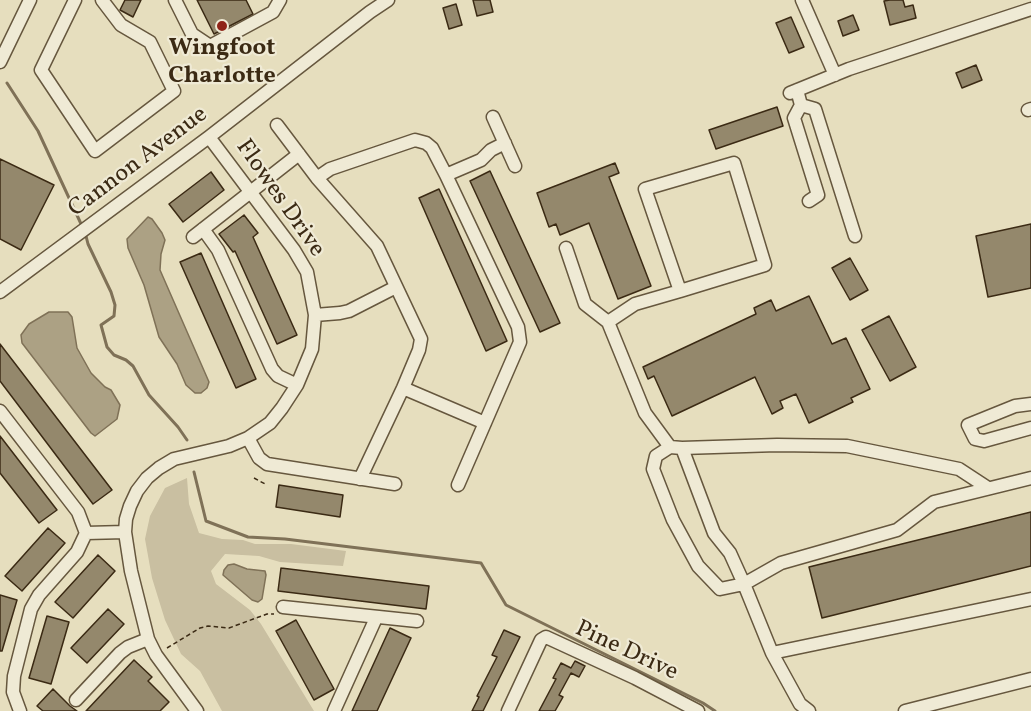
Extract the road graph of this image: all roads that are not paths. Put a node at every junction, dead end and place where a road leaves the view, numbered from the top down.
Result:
1 (30, 0) edge
2 (75, 0) edge
3 (102, 0) edge
4 (175, 0) edge
5 (280, 0) edge
6 (388, 0) edge
7 (802, 0) edge
8 (1031, 9) edge
9 (0, 62) edge
10 (835, 75) junction
11 (801, 105) junction
12 (493, 117) dead end
13 (277, 125) dead end
14 (209, 137) junction
15 (505, 143) junction
16 (299, 154) junction
17 (515, 166) dead end
18 (446, 175) junction
19 (317, 178) junction
20 (249, 192) junction
21 (809, 201) dead end
22 (203, 229) junction
23 (855, 236) dead end
24 (193, 237) dead end
25 (566, 248) dead end
26 (396, 287) junction
27 (680, 291) junction
28 (0, 292) edge
29 (315, 315) junction
30 (608, 322) junction
31 (297, 385) junction
32 (403, 388) junction
33 (1031, 404) edge
34 (0, 411) edge
35 (485, 423) junction
36 (1031, 428) edge
37 (248, 438) junction
38 (676, 447) junction
39 (1031, 478) edge
40 (360, 479) junction
41 (395, 484) dead end
42 (458, 485) dead end
43 (988, 488) junction
44 (125, 532) junction
45 (86, 533) junction
46 (744, 584) junction
47 (1031, 598) edge
48 (280, 610) road end
49 (376, 618) junction
50 (417, 621) dead end
51 (148, 639) junction
52 (772, 653) junction
53 (1031, 679) edge
54 (76, 700) dead end
55 (194, 710) edge
56 (20, 711) edge
57 (334, 711) edge
58 (508, 711) edge
59 (698, 711) edge
60 (809, 711) edge
61 (905, 711) edge

1 - 9 street
2 - 3 street
4 - 5 street
6 - 14 street, Cannon Avenue
7 - 10 street
8 - 10 street
10 - 11 street
11 - 21 street
11 - 23 street
12 - 15 street
13 - 16 street
14 - 20 street, Flowes Drive
14 - 28 street, Cannon Avenue
15 - 17 street
15 - 18 street
16 - 19 street
16 - 20 street
18 - 19 street
18 - 35 street
19 - 26 street
20 - 22 street
20 - 29 street, Flowes Drive
22 - 24 street
22 - 31 street
25 - 30 street
26 - 29 street
26 - 32 street
27 - 27 street
27 - 30 street
29 - 31 street, Flowes Drive
30 - 38 street
31 - 37 street, Flowes Drive
32 - 35 street
32 - 40 street
33 - 36 street
34 - 45 street
35 - 42 street
37 - 40 street
37 - 44 street, Flowes Drive
38 - 43 street
38 - 46 street
38 - 46 street
39 - 43 street
40 - 41 street
43 - 46 street
44 - 45 street
44 - 51 street, Flowes Drive
45 - 56 street
46 - 52 street
47 - 52 street
48 - 49 street
49 - 50 street
49 - 57 street
51 - 54 street
51 - 55 street, Flowes Drive
52 - 60 street
53 - 61 street
58 - 59 street, Pine Drive

